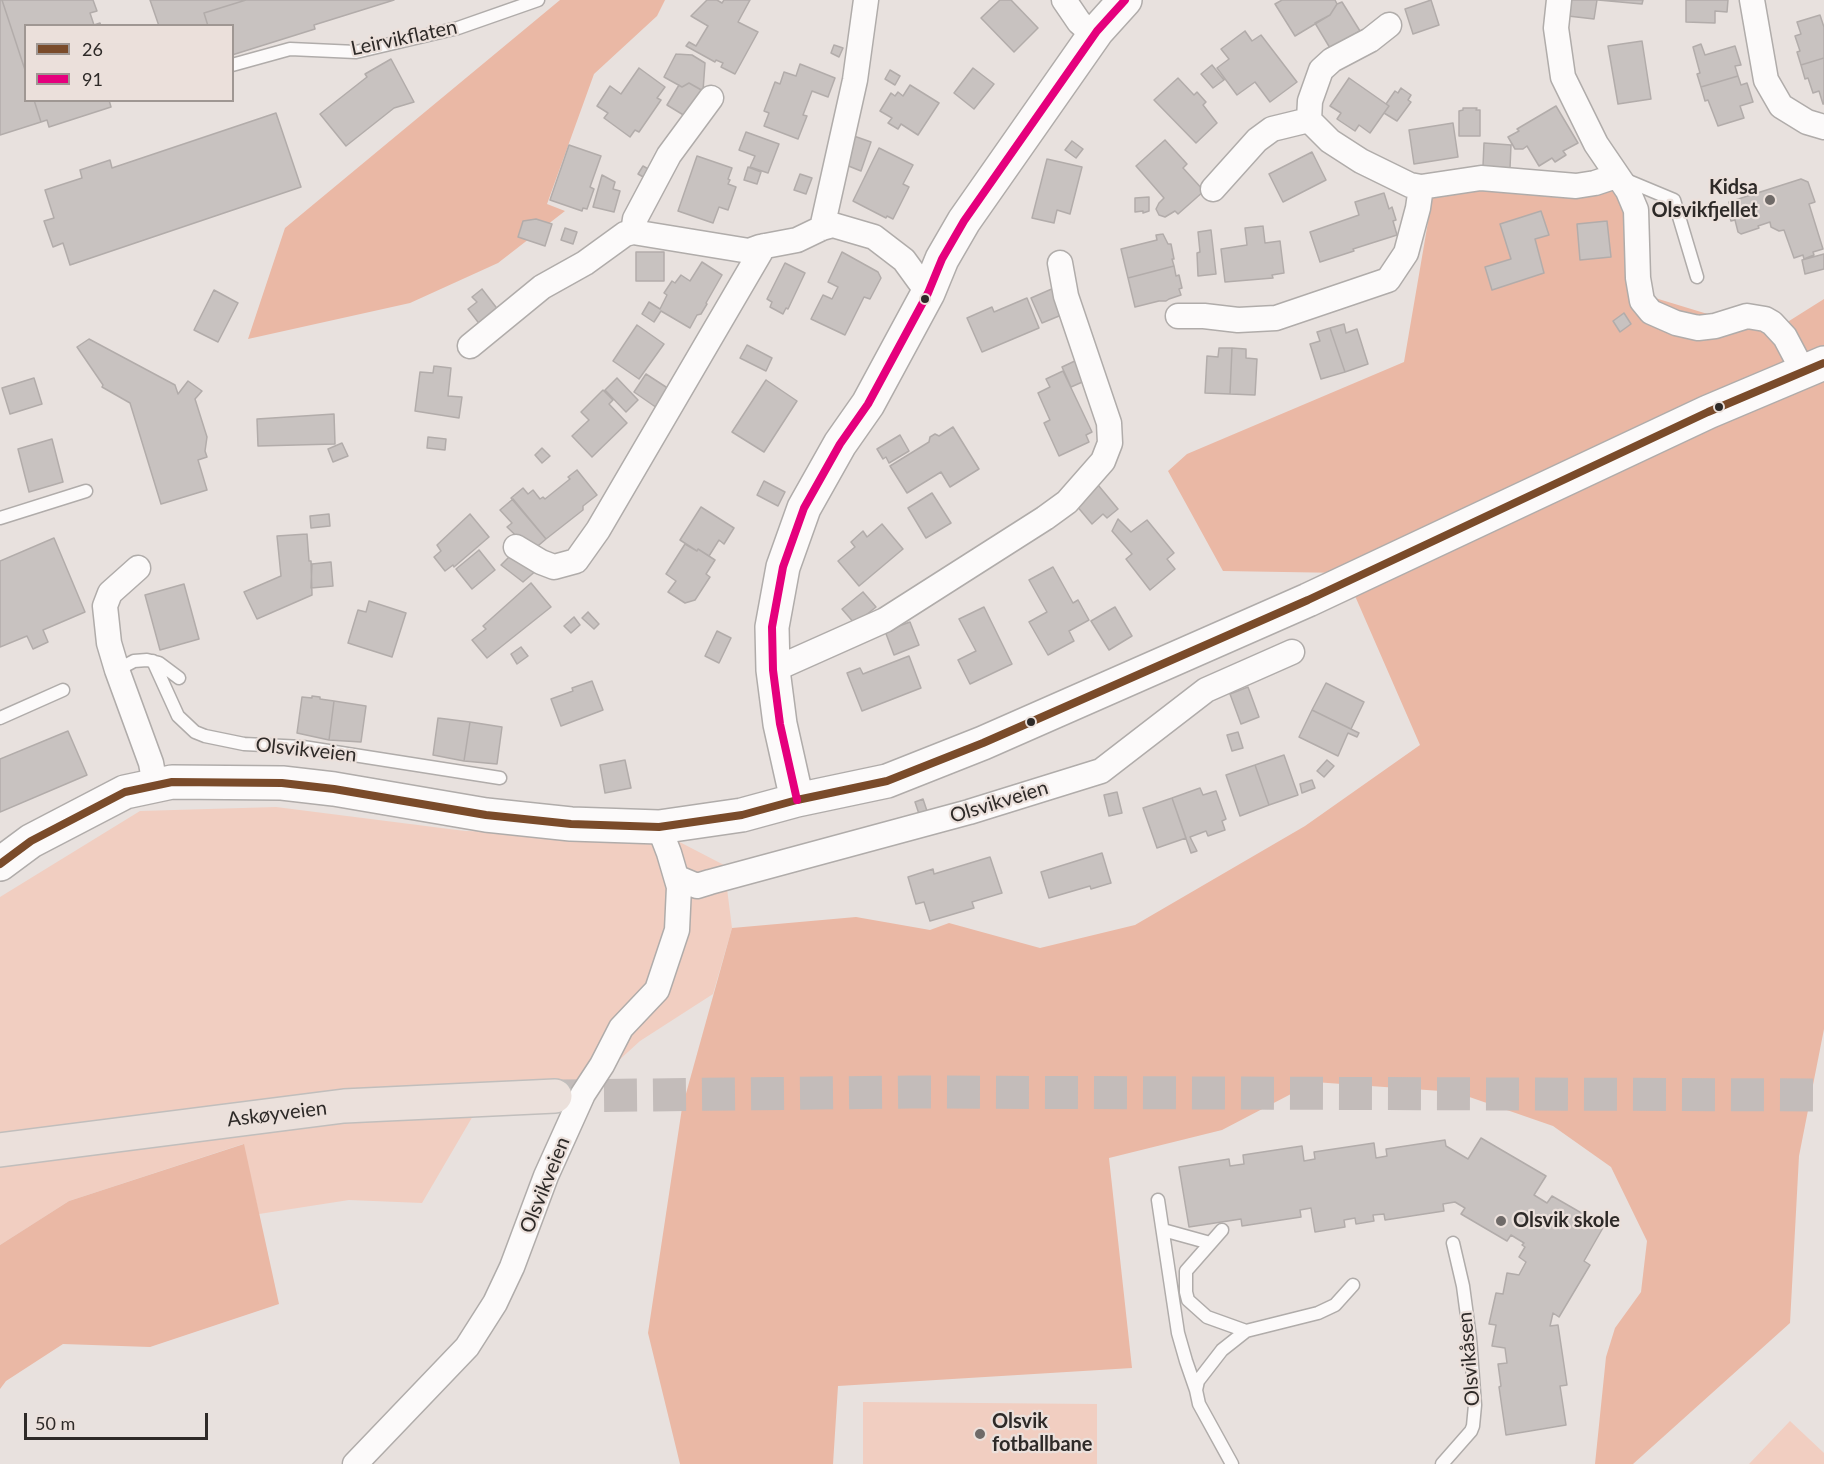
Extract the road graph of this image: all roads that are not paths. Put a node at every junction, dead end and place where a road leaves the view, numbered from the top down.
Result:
1 (538, 0) edge
2 (866, 0) edge
3 (1064, 0) edge
4 (1125, 0) edge
5 (1559, 0) edge
6 (1752, 0) edge
7 (1389, 25) dead end
8 (1095, 36) junction
9 (234, 64) edge
10 (711, 98) dead end
11 (1309, 120) junction
12 (1824, 128) edge
13 (1616, 176) junction
14 (1422, 187) junction
15 (1213, 189) dead end
16 (822, 228) junction
17 (633, 232) junction
18 (764, 246) junction
19 (1060, 263) dead end
20 (1697, 278) dead end
21 (928, 293) junction
22 (1178, 316) dead end
23 (470, 346) dead end
24 (1814, 367) edge
25 (86, 491) dead end
26 (0, 518) edge
27 (516, 547) dead end
28 (138, 568) dead end
29 (1292, 652) dead end
30 (153, 661) junction
31 (117, 670) junction
32 (773, 670) junction
33 (179, 678) dead end
34 (63, 690) dead end
35 (0, 718) edge
36 (500, 778) dead end
37 (155, 785) junction
38 (797, 800) junction
39 (658, 827) junction
40 (0, 864) edge
41 (678, 878) junction
42 (555, 1096) tunnel mouth
43 (0, 1150) edge
44 (1158, 1200) dead end
45 (1163, 1230) junction
46 (1222, 1230) dead end
47 (1210, 1243) junction
48 (1453, 1243) dead end
49 (1353, 1285) dead end
50 (1246, 1331) junction
51 (1197, 1390) junction
52 (356, 1464) edge
53 (1232, 1464) edge
54 (1442, 1464) edge

1 - 9 lane, Leirvikflaten
2 - 16 street
3 - 8 street
4 - 8 main road
5 - 13 street
6 - 12 street
7 - 11 street
8 - 21 main road
10 - 17 street
11 - 14 street
11 - 15 street
13 - 14 street
13 - 20 lane
13 - 24 street
14 - 22 street
16 - 18 street
16 - 21 street
17 - 18 street
17 - 23 street
18 - 27 street
19 - 32 street
21 - 32 main road
24 - 38 main road, Olsvikveien
25 - 26 lane
28 - 31 street
29 - 41 street, Olsvikveien
30 - 31 lane
30 - 33 lane
30 - 36 lane, Olsvikveien
31 - 37 street
32 - 38 main road
34 - 35 lane
37 - 39 main road, Olsvikveien
37 - 40 main road, Olsvikveien
38 - 39 main road, Olsvikveien
39 - 41 street, Olsvikveien
41 - 52 street, Olsvikveien
42 - 43 main road, Askøyveien
44 - 45 lane
45 - 47 lane
45 - 51 lane
46 - 47 lane
47 - 50 lane
48 - 54 lane, Olsvikåsen
49 - 50 lane
50 - 51 lane
51 - 53 lane

